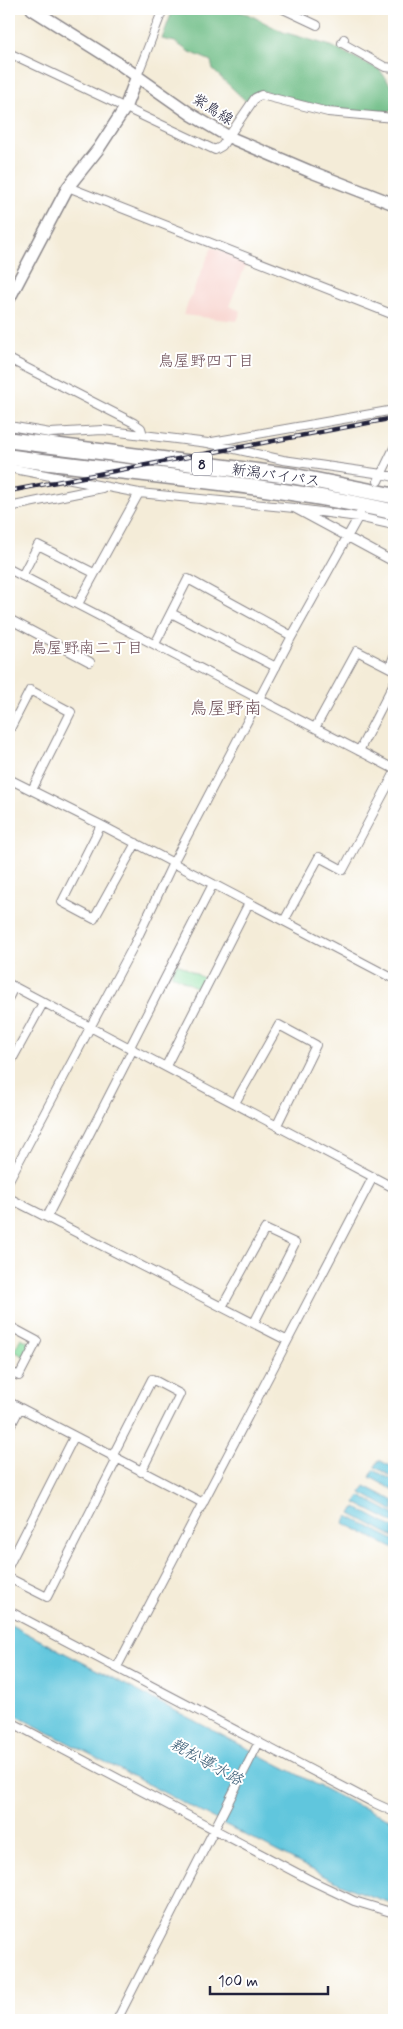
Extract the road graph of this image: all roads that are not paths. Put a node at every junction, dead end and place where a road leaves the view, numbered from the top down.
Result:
1 (32, 9) edge
2 (163, 9) edge
3 (283, 9) edge
4 (317, 26) dead end
5 (344, 39) dead end
6 (9, 53) edge
7 (394, 68) edge
8 (137, 76) junction
9 (125, 108) junction
10 (394, 118) edge
11 (229, 137) junction
12 (68, 187) junction
13 (394, 203) edge
14 (9, 299) edge
15 (394, 315) edge
16 (9, 359) edge
17 (394, 410) edge
18 (9, 426) edge
19 (143, 435) junction
20 (9, 440) edge
21 (208, 443) junction
22 (394, 448) edge
23 (9, 457) edge
24 (9, 468) edge
25 (380, 477) junction
26 (394, 477) edge
27 (106, 487) junction
28 (139, 493) junction
29 (394, 496) edge
30 (9, 507) edge
31 (294, 508) junction
32 (394, 512) edge
33 (359, 516) junction
34 (394, 525) edge
35 (347, 538) junction
36 (394, 562) edge
37 (9, 568) edge
38 (94, 573) junction
39 (22, 576) junction
40 (78, 604) junction
41 (171, 612) junction
42 (9, 619) edge
43 (292, 636) junction
44 (155, 644) junction
45 (394, 656) edge
46 (90, 662) dead end
47 (394, 662) edge
48 (276, 667) junction
49 (394, 670) edge
50 (394, 683) edge
51 (259, 699) junction
52 (315, 728) junction
53 (9, 731) edge
54 (359, 751) junction
55 (394, 769) edge
56 (394, 774) edge
57 (9, 779) edge
58 (32, 790) junction
59 (101, 824) junction
60 (136, 843) junction
61 (173, 864) junction
62 (212, 884) junction
63 (249, 903) junction
64 (284, 921) junction
65 (394, 979) edge
66 (11, 986) edge
67 (9, 997) edge
68 (43, 1003) junction
69 (90, 1027) junction
70 (132, 1048) junction
71 (9, 1065) edge
72 (166, 1066) junction
73 (235, 1103) junction
74 (277, 1125) junction
75 (373, 1177) junction
76 (9, 1180) edge
77 (394, 1188) edge
78 (9, 1198) edge
79 (47, 1217) junction
80 (222, 1307) junction
81 (254, 1323) junction
82 (9, 1326) edge
83 (286, 1340) junction
84 (9, 1371) edge
85 (9, 1402) edge
86 (20, 1408) junction
87 (9, 1429) edge
88 (74, 1437) junction
89 (114, 1458) junction
90 (141, 1472) junction
91 (203, 1503) junction
92 (9, 1565) edge
93 (9, 1578) edge
94 (9, 1611) edge
95 (117, 1667) junction
96 (9, 1722) edge
97 (258, 1746) junction
98 (394, 1812) edge
99 (215, 1828) junction
100 (394, 1913) edge
101 (117, 2020) edge

1 - 8 street, 紫鳥線
2 - 8 street
3 - 4 street
5 - 7 street
6 - 9 street
8 - 9 street
8 - 11 street, 紫鳥線
9 - 11 street
9 - 12 street
10 - 11 street
11 - 13 street, 紫鳥線
12 - 14 street
12 - 15 street
16 - 19 street
17 - 21 street
18 - 19 street
19 - 21 street
20 - 29 highway, 新潟バイパス / 8
21 - 25 street
22 - 25 street
23 - 32 highway, 新潟バイパス / 8
24 - 27 street
25 - 26 street
27 - 28 street
27 - 30 street
28 - 31 street
28 - 38 street
31 - 33 street
31 - 35 street
33 - 34 street
33 - 35 street
35 - 36 street
35 - 43 street
37 - 39 street
38 - 39 street
38 - 40 street
39 - 40 street
40 - 44 street
41 - 43 street
41 - 44 street
41 - 48 street
42 - 46 street
43 - 48 street
44 - 51 street
45 - 47 street
48 - 51 street
49 - 52 street
50 - 54 street
51 - 52 street
51 - 61 street
52 - 54 street
53 - 58 street
54 - 55 street
56 - 64 street
57 - 58 street
58 - 59 street
59 - 60 street
59 - 60 street
60 - 61 street
61 - 62 street
61 - 69 street
62 - 63 street
62 - 70 street
63 - 64 street
63 - 72 street
64 - 65 street
66 - 67 street
66 - 68 street
68 - 69 street
68 - 71 street
69 - 70 street
69 - 76 street
70 - 72 street
70 - 79 street
72 - 73 street
73 - 74 street
73 - 74 street
74 - 75 street
75 - 77 street
75 - 83 street
78 - 79 street
79 - 80 street
80 - 81 street
80 - 81 street
81 - 83 street
82 - 84 street
83 - 91 street
85 - 86 street
86 - 87 street
86 - 88 street
88 - 89 street
88 - 92 street
89 - 90 street
89 - 90 street
89 - 93 street
90 - 91 street
91 - 95 street
94 - 95 street
95 - 97 street
96 - 99 street
97 - 98 street
97 - 99 street
99 - 100 street
99 - 101 street

